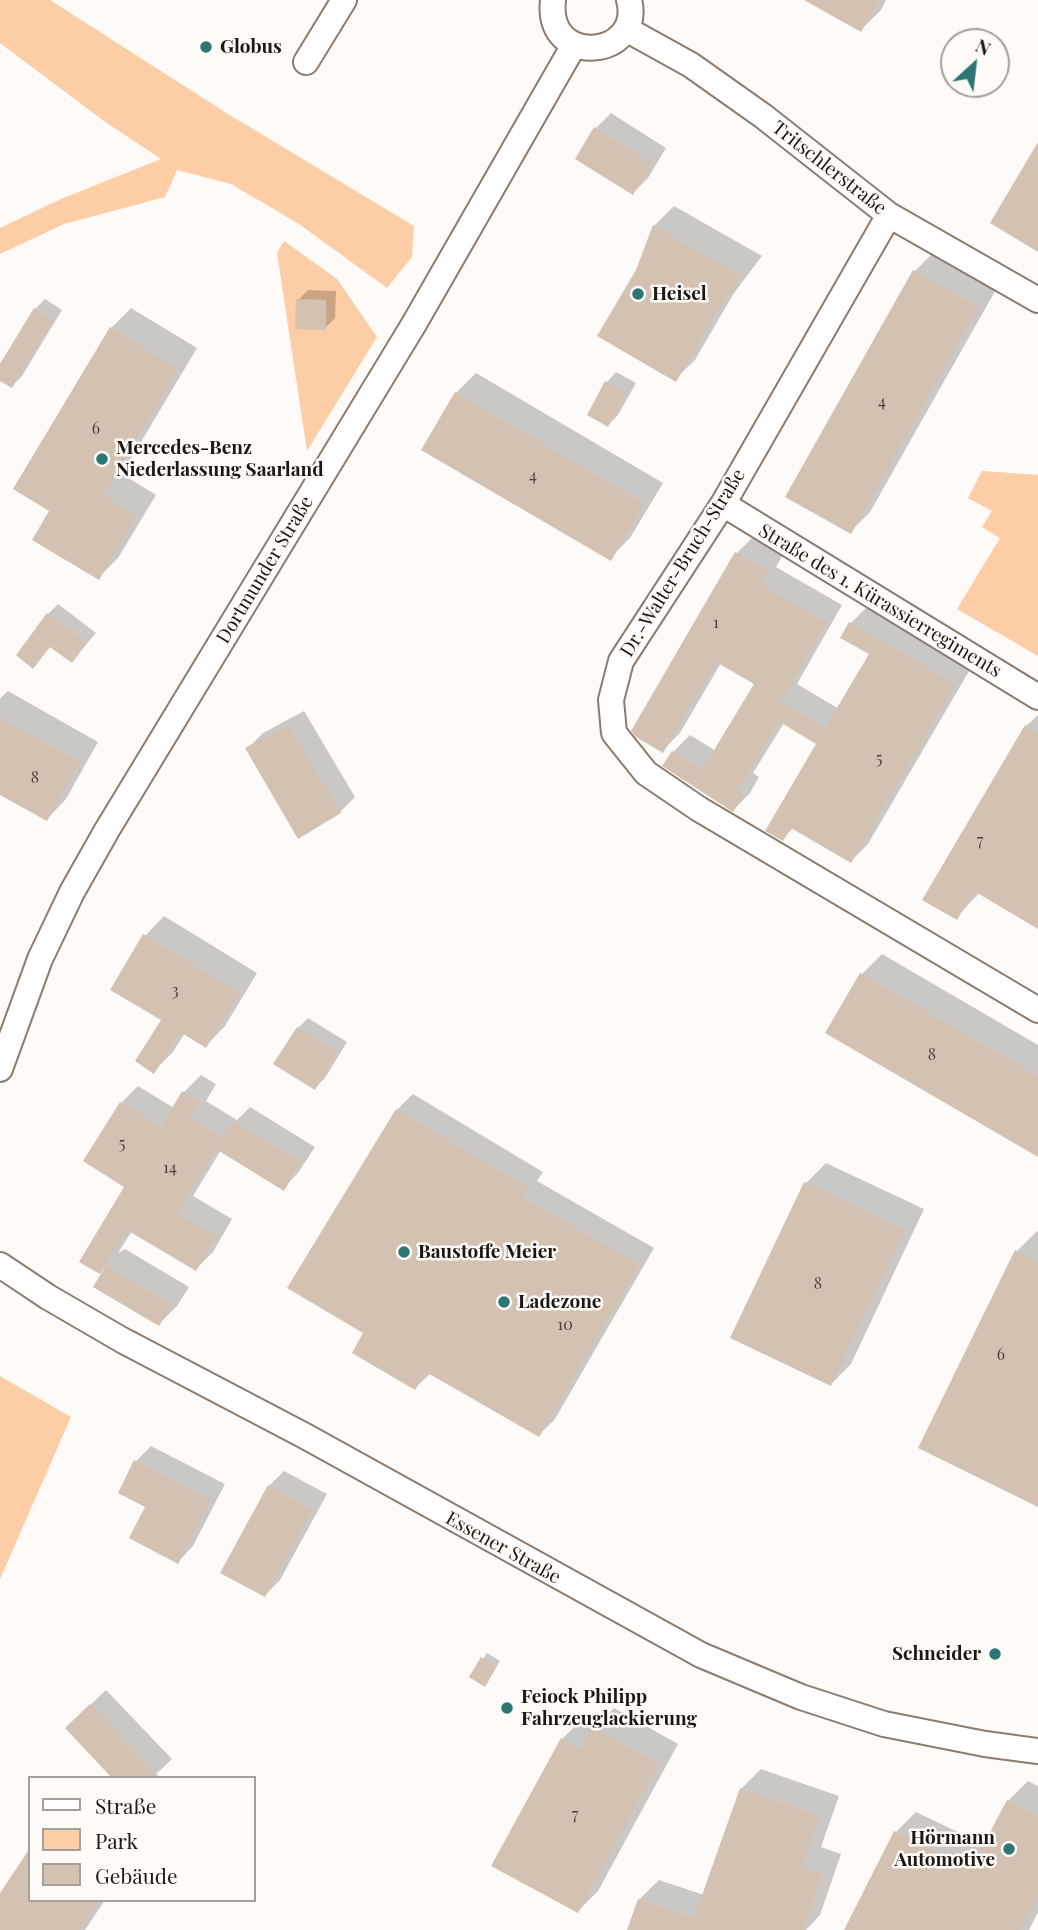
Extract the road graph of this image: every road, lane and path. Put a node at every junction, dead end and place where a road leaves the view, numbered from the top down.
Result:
1 (344, 0) edge
2 (553, 0) edge
3 (629, 0) edge
4 (626, 29) junction
5 (574, 45) junction
6 (306, 62) dead end
7 (889, 215) junction
8 (1038, 300) edge
9 (723, 504) junction
10 (1038, 697) edge
11 (1038, 1010) edge
12 (0, 1069) edge
13 (0, 1265) edge
14 (1038, 1751) edge

1 - 6 street
2 - 5 street
3 - 4 street
4 - 5 street
4 - 7 street, Tritschlerstraße
5 - 12 street, Dortmunder Straße
7 - 8 street, Tritschlerstraße
7 - 9 street, Dr.-Walter-Bruch-Straße
9 - 10 street, Straße des 1. Kürassierregiments
9 - 11 street, Dr.-Walter-Bruch-Straße
13 - 14 street, Essener Straße

